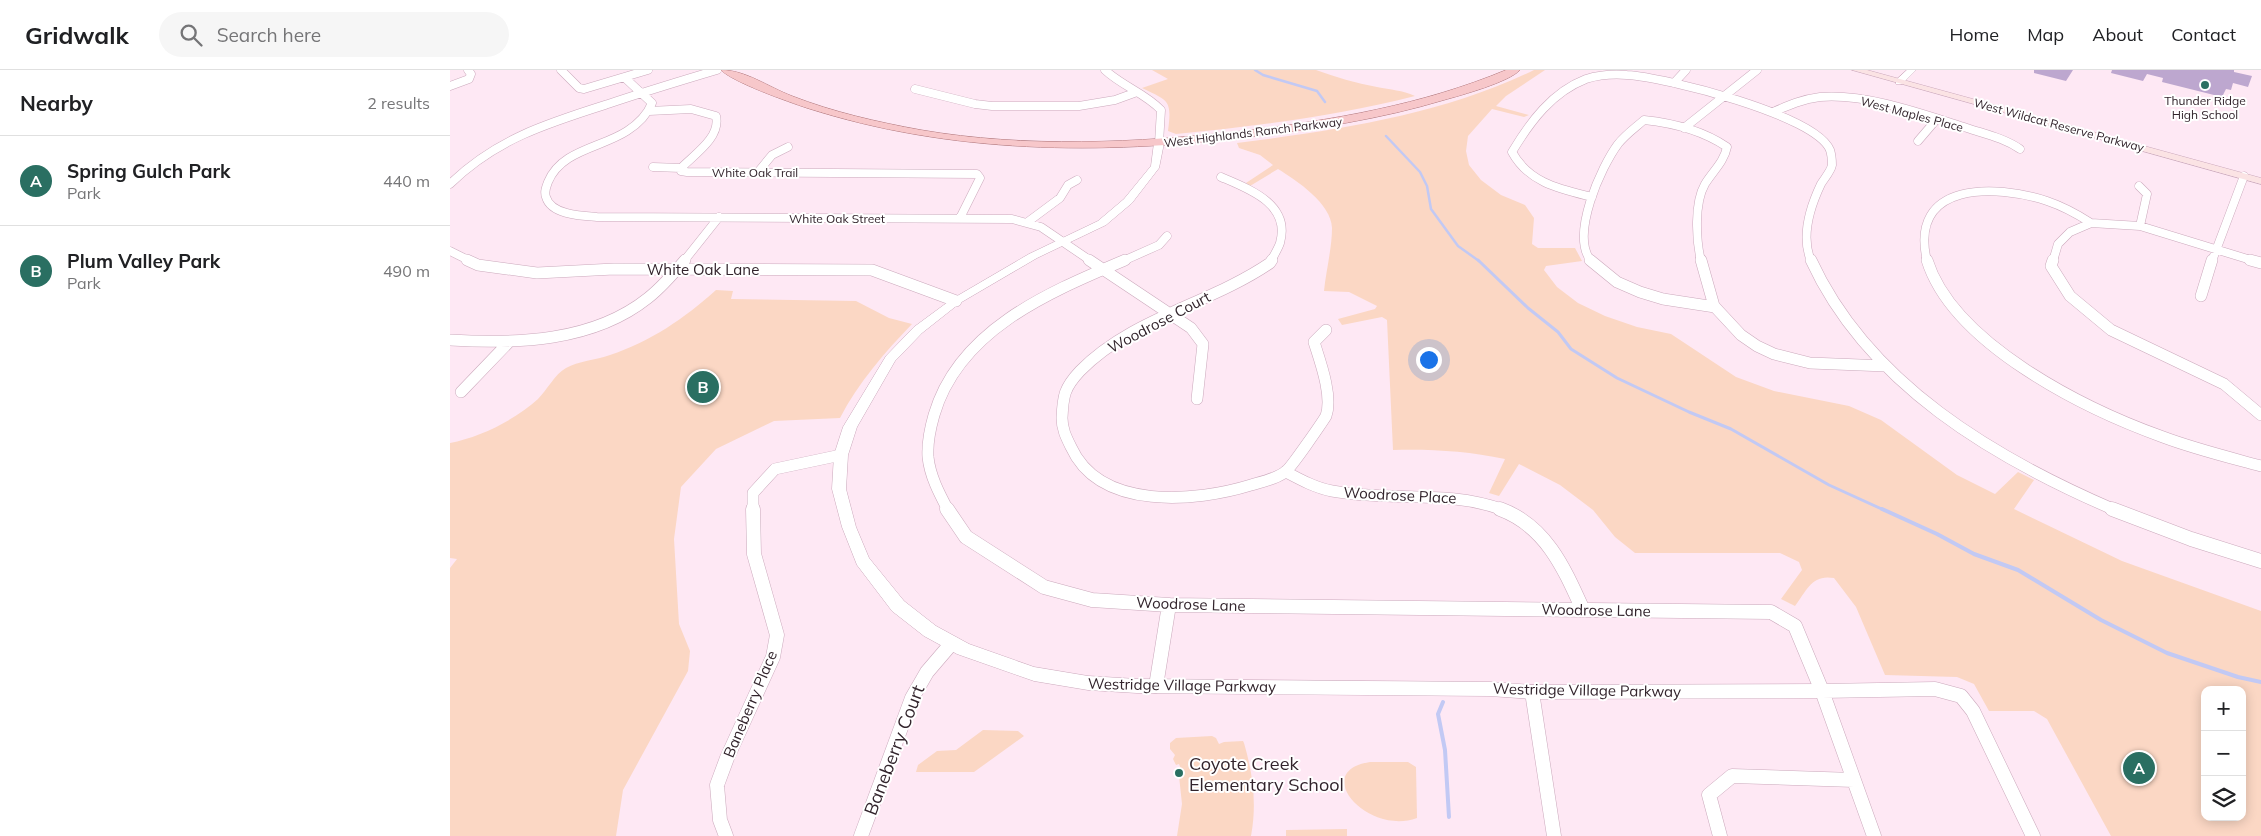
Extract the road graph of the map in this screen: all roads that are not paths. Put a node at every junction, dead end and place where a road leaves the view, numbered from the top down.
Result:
1 (468, 70) edge
2 (561, 70) edge
3 (648, 70) edge
4 (717, 70) edge
5 (726, 70) edge
6 (1105, 70) edge
7 (1515, 70) edge
8 (1686, 70) edge
9 (1757, 70) edge
10 (1857, 70) edge
11 (1912, 70) edge
12 (625, 78) junction
13 (1900, 82) junction
14 (1674, 83) junction
15 (450, 86) edge
16 (915, 89) dead end
17 (1137, 92) junction
18 (642, 93) junction
19 (1722, 97) junction
20 (649, 111) junction
21 (1773, 112) junction
22 (1936, 120) junction
23 (1684, 128) junction
24 (1918, 141) dead end
25 (1158, 143) junction
26 (788, 147) dead end
27 (2020, 149) dead end
28 (867, 163) dead end
29 (653, 167) dead end
30 (681, 168) junction
31 (758, 172) junction
32 (860, 173) junction
33 (2244, 176) junction
34 (1221, 177) dead end
35 (1077, 180) dead end
36 (2261, 181) edge
37 (450, 184) edge
38 (2139, 186) dead end
39 (1592, 197) junction
40 (719, 217) junction
41 (960, 218) junction
42 (1029, 221) junction
43 (2091, 223) junction
44 (2140, 226) junction
45 (1167, 236) dead end
46 (1064, 242) junction
47 (2216, 248) junction
48 (450, 251) edge
49 (2261, 263) edge
50 (675, 269) junction
51 (1104, 269) junction
52 (2201, 296) dead end
53 (956, 300) junction
54 (1714, 306) junction
55 (1169, 314) junction
56 (1326, 330) dead end
57 (450, 340) edge
58 (509, 342) junction
59 (1886, 366) junction
60 (461, 392) dead end
61 (1197, 399) dead end
62 (2261, 414) edge
63 (841, 455) junction
64 (2261, 466) edge
65 (1286, 472) junction
66 (2261, 561) edge
67 (1169, 605) junction
68 (1583, 610) junction
69 (951, 644) junction
70 (1156, 686) junction
71 (1822, 690) junction
72 (1532, 692) junction
73 (1854, 780) junction
74 (726, 836) edge
75 (861, 836) edge
76 (1554, 836) edge
77 (1720, 836) edge
78 (1874, 836) edge
79 (2033, 836) edge

1 - 15 street
2 - 12 street
3 - 12 street
4 - 18 street
5 - 25 main road, West Highlands Ranch Parkway
6 - 17 street
7 - 25 main road, West Highlands Ranch Parkway
8 - 14 street
9 - 19 street
10 - 13 main road, West Wildcat Reserve Parkway
11 - 13 street
12 - 18 street
13 - 33 main road, West Wildcat Reserve Parkway
14 - 19 street
14 - 39 street
16 - 17 street
17 - 25 street
18 - 20 street
18 - 37 street
19 - 21 street
19 - 23 street
20 - 30 street
20 - 40 street, White Oak Street
21 - 22 street, West Maples Place
21 - 59 street
22 - 24 street
22 - 27 street, West Maples Place
23 - 39 street
23 - 54 street
25 - 46 street, Westridge Village Parkway
26 - 31 street
28 - 32 street
29 - 30 street, White Oak Trail
30 - 31 street, White Oak Trail
31 - 32 street, White Oak Trail
32 - 41 street, White Oak Trail
33 - 36 main road, West Wildcat Reserve Parkway
33 - 47 street
34 - 55 street, Woodrose Court
35 - 42 street
38 - 44 street
39 - 54 street
40 - 41 street, White Oak Street
40 - 50 street
41 - 42 street, White Oak Street
42 - 46 street, White Oak Street
43 - 44 street
43 - 62 street
43 - 64 street
44 - 47 street
45 - 51 street, Woodrose Lane
46 - 51 street, White Oak Street
46 - 53 street, Westridge Village Parkway
47 - 49 street
47 - 52 street
48 - 50 street, White Oak Lane
50 - 53 street, White Oak Lane
50 - 58 street
51 - 55 street, White Oak Street
51 - 67 street, Woodrose Lane
53 - 63 street, Westridge Village Parkway
54 - 59 street
55 - 61 street, White Oak Street
55 - 65 street, Woodrose Court
56 - 65 street
57 - 58 street
58 - 60 street
59 - 66 street
63 - 69 street, Westridge Village Parkway
63 - 74 street, Baneberry Place
65 - 68 street, Woodrose Place
67 - 68 street, Woodrose Lane
67 - 70 street
68 - 71 street, Woodrose Lane
69 - 70 street, Westridge Village Parkway
69 - 75 street, Baneberry Court
70 - 72 street, Westridge Village Parkway
71 - 72 street, Westridge Village Parkway
71 - 73 street, Woodrose Lane
71 - 79 street
72 - 76 street
73 - 77 street
73 - 78 street, Woodrose Lane

